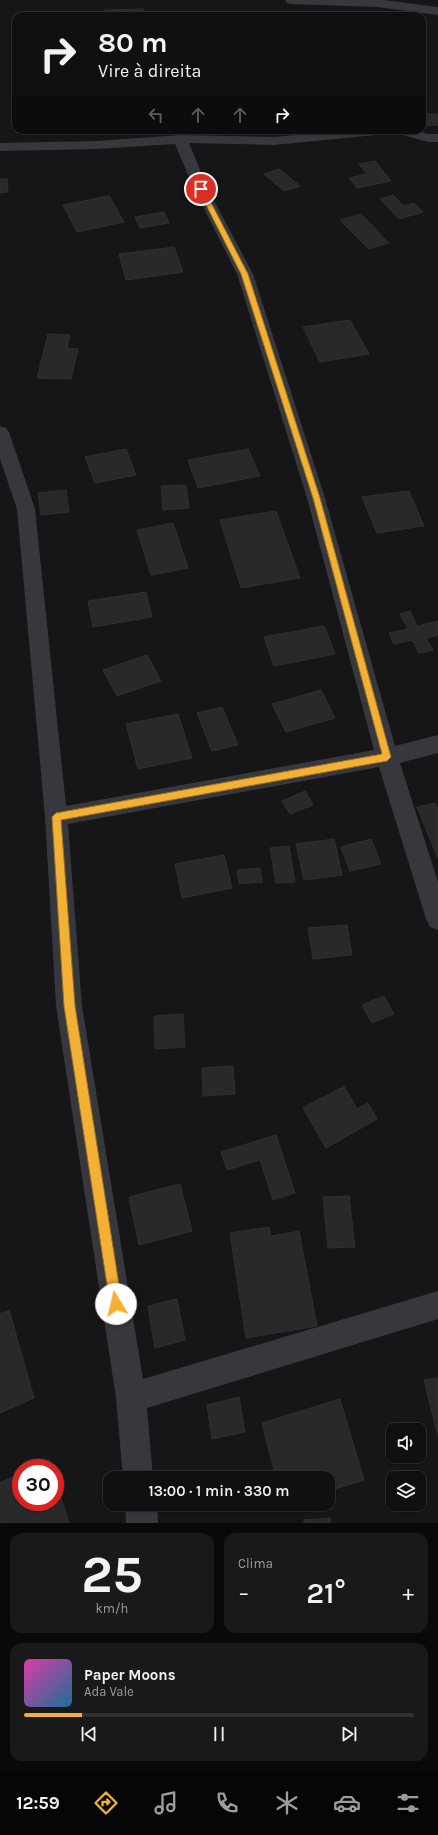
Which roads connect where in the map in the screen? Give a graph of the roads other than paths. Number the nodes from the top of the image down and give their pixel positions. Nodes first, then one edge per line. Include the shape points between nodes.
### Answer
1 (291, 0) edge
2 (325, 1) edge
3 (438, 11) edge
4 (345, 134) edge
5 (410, 134) edge
6 (180, 139) junction
7 (434, 142) edge
8 (0, 147) edge
9 (0, 432) edge
10 (438, 744) edge
11 (387, 757) junction
12 (56, 817) junction
13 (438, 919) edge
14 (438, 1305) edge
15 (131, 1398) junction
16 (137, 1471) edge
17 (141, 1511) edge
18 (142, 1523) edge

1 - 2 street
2 - 3 street via 377,3
4 - 6 street via 274,141
5 - 7 street
6 - 8 street via 98,145
6 - 11 street via 201,189 245,274 316,498
9 - 12 street via 26,509
10 - 11 street
11 - 12 street
11 - 13 street
12 - 15 street via 69,1006
14 - 15 street
15 - 16 street
17 - 18 street

